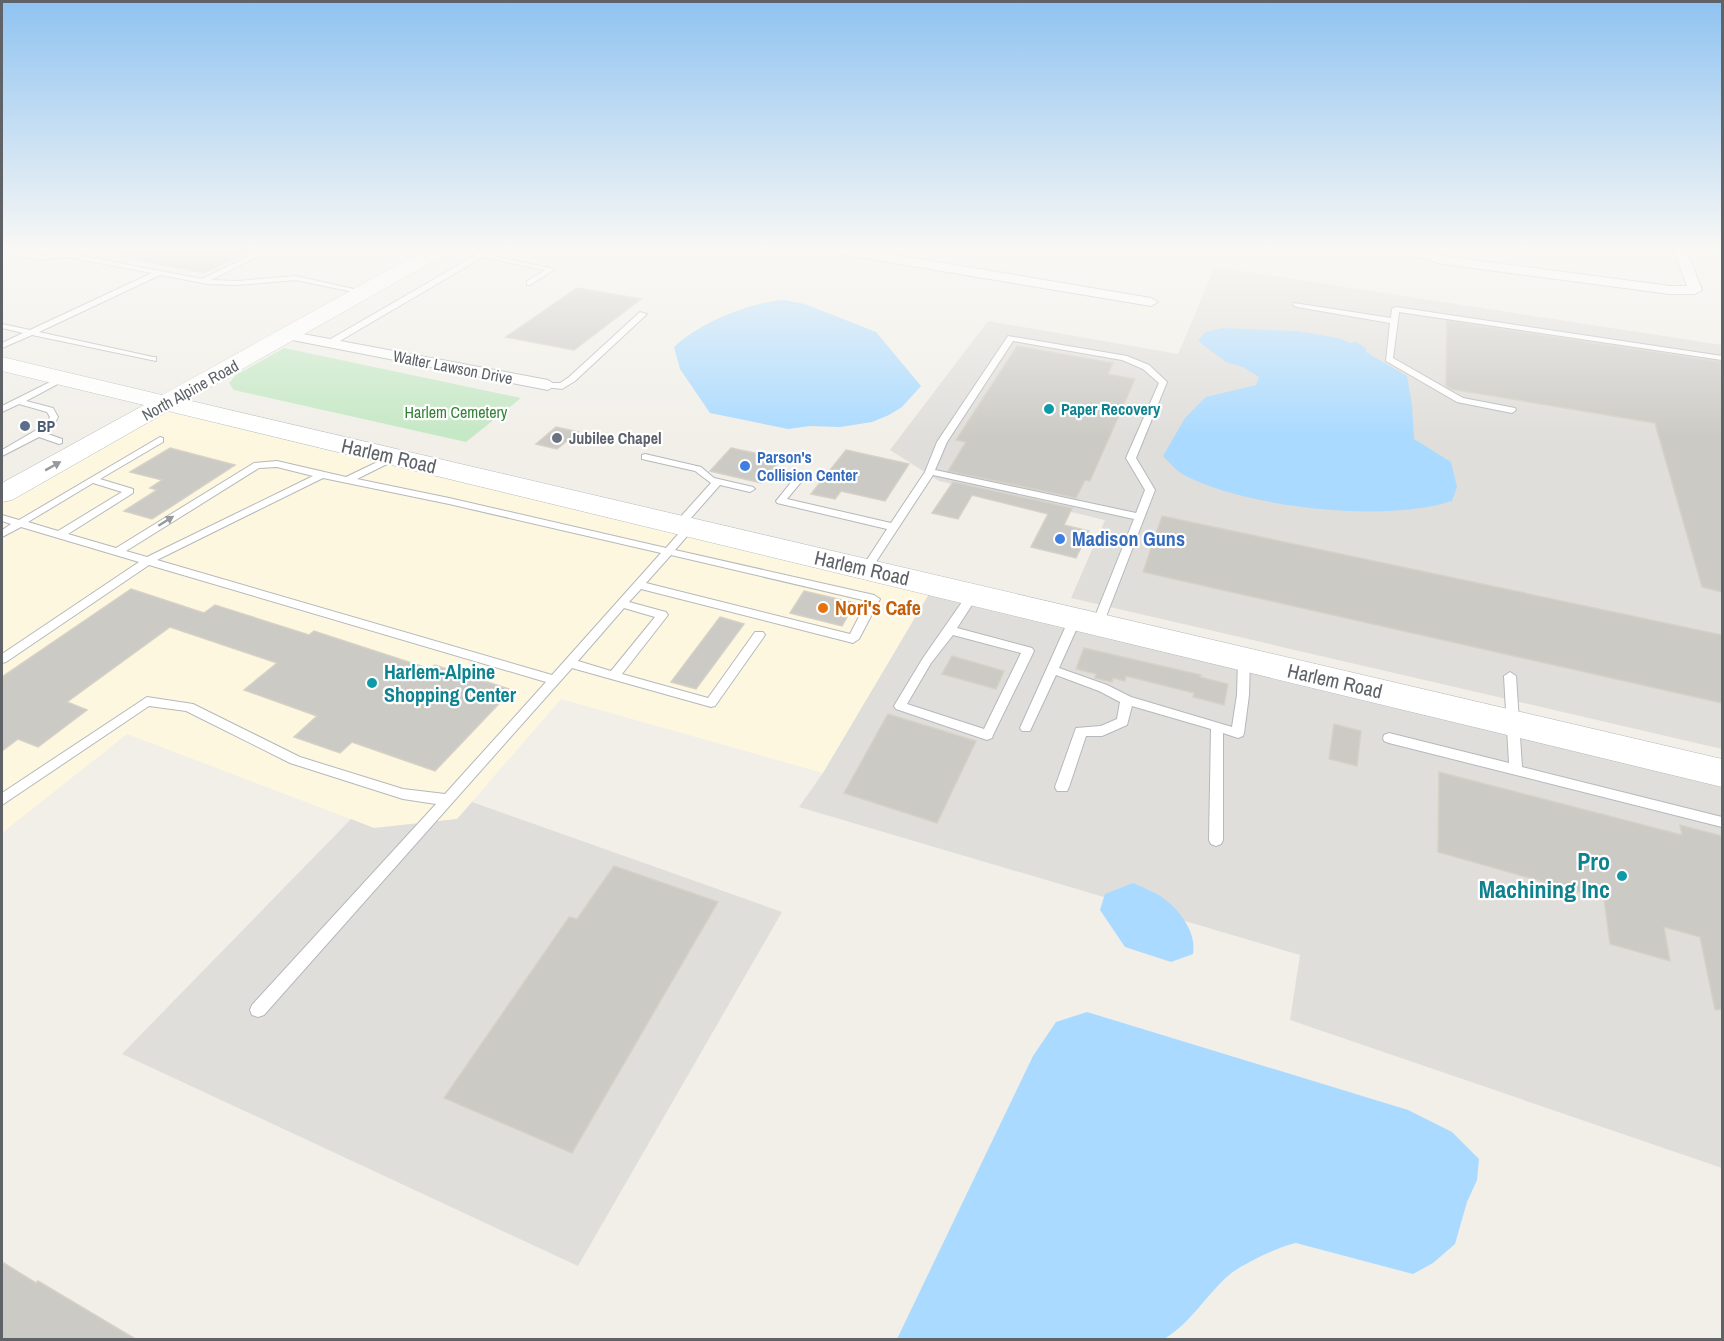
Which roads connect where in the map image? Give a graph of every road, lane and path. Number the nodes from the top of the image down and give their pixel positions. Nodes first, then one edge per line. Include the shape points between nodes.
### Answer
1 (76, 312) edge
2 (314, 312) edge
3 (321, 312) edge
4 (384, 312) edge
5 (1333, 312) edge
6 (1396, 312) edge
7 (1413, 312) edge
8 (643, 314) dead end
9 (1394, 321) junction
10 (2, 326) edge
11 (30, 333) junction
12 (287, 335) junction
13 (330, 343) junction
14 (2, 346) edge
15 (1722, 358) edge
16 (153, 359) dead end
17 (2, 364) edge
18 (63, 378) junction
19 (548, 385) joint
20 (154, 400) junction
21 (17, 401) junction
22 (2, 409) edge
23 (1512, 410) dead end
24 (48, 438) junction
25 (160, 441) dead end
26 (2, 453) edge
27 (394, 457) junction
28 (645, 457) dead end
29 (2, 472) edge
30 (930, 472) junction
31 (322, 475) junction
32 (801, 476) dead end
33 (92, 480) junction
34 (348, 480) junction
35 (717, 482) junction
36 (750, 489) dead end
37 (2, 494) edge
38 (1140, 517) junction
39 (2, 518) edge
40 (19, 524) junction
41 (685, 526) junction
42 (893, 527) junction
43 (2, 534) edge
44 (58, 536) junction
45 (117, 552) junction
46 (667, 553) junction
47 (147, 561) junction
48 (866, 569) junction
49 (639, 585) junction
50 (973, 594) junction
51 (622, 604) junction
52 (1087, 622) junction
53 (950, 630) junction
54 (759, 635) dead end
55 (2, 659) edge
56 (1244, 659) junction
57 (570, 663) junction
58 (1053, 670) junction
59 (614, 675) junction
60 (1510, 676) dead end
61 (555, 680) junction
62 (1127, 700) junction
63 (1513, 723) junction
64 (1217, 726) junction
65 (1026, 728) dead end
66 (1389, 738) dead end
67 (1516, 769) junction
68 (1722, 773) edge
69 (1062, 787) dead end
70 (2, 800) edge
71 (448, 800) junction
72 (1722, 822) edge
73 (1216, 840) dead end
74 (258, 1010) dead end

1 - 11 lane
2 - 20 main road, North Alpine Road
3 - 12 main road, North Alpine Road
4 - 13 lane
5 - 9 lane
6 - 9 lane
7 - 15 lane
8 - 19 lane via 572,379 562,386
9 - 23 lane via 1389,359 1460,400
10 - 11 lane
11 - 14 lane
11 - 16 lane
12 - 13 street, Walter Lawson Drive
12 - 20 main road, North Alpine Road
13 - 19 street, Walter Lawson Drive
17 - 18 main road, Harlem Road
18 - 20 main road, Harlem Road
18 - 21 lane
20 - 24 main road, North Alpine Road
20 - 27 main road, Harlem Road
37 -> 20 main road, North Alpine Road
21 - 22 lane
21 - 24 lane via 50,411 54,417
24 - 26 lane
24 - 29 main road, North Alpine Road
25 - 33 lane
27 - 34 lane
27 - 41 main road, Harlem Road
28 - 35 lane via 698,469
30 - 38 lane
30 - 38 lane via 942,442 1011,338 1124,358 1146,367 1162,382 1131,458 1150,490
30 - 42 lane
31 - 34 lane
45 -> 31 lane via 256,465 277,464
31 - 47 lane
32 - 42 lane via 781,501
33 - 40 lane
33 - 44 lane via 130,491
34 - 46 lane
35 - 36 lane
35 - 41 lane
38 - 52 lane
39 - 40 lane
40 - 43 lane
40 - 44 lane
41 - 46 lane
41 - 48 main road, Harlem Road
42 - 48 lane
44 - 45 lane
45 - 47 lane
46 - 49 lane
46 - 49 lane via 874,599 853,639
47 - 55 lane
47 - 61 lane
48 - 50 main road, Harlem Road
49 - 51 lane
50 - 52 main road, Harlem Road
50 - 53 lane
51 - 57 lane
51 - 59 lane via 662,615
52 - 56 main road, Harlem Road
52 - 58 lane
53 - 53 lane via 1028,651 987,735 900,706
54 - 59 lane via 711,703
56 - 63 main road, Harlem Road
56 - 64 lane via 1238,732
57 - 59 lane
57 - 61 lane
58 - 62 lane
58 - 65 lane
60 - 63 lane
61 - 71 lane
62 - 64 lane
62 - 69 lane via 1123,722 1102,731 1081,731
63 - 67 lane
63 - 68 main road, Harlem Road
64 - 73 lane
66 - 67 lane
67 - 72 lane
70 - 71 lane via 147,702 189,707 295,760 403,794
71 - 74 lane

